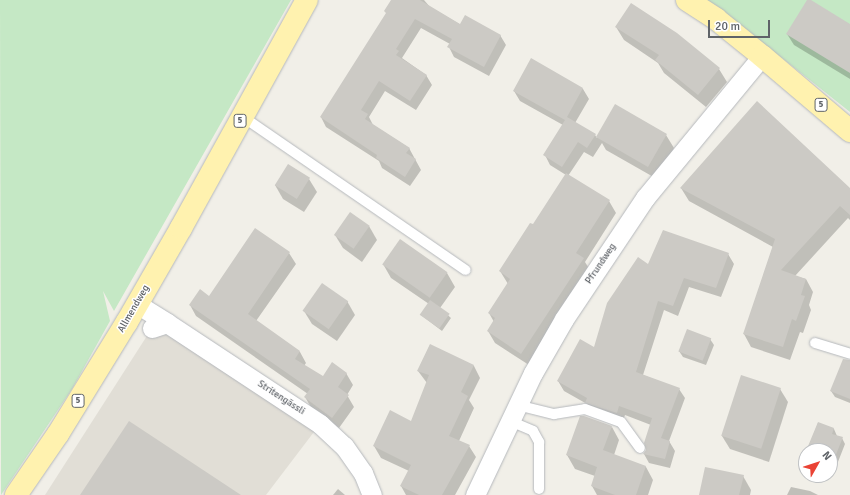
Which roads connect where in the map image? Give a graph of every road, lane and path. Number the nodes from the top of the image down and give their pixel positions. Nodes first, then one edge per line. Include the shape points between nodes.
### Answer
1 (307, 0) edge
2 (687, 0) edge
3 (762, 56) junction
4 (242, 117) junction
5 (850, 131) edge
6 (466, 270) dead end
7 (137, 304) junction
8 (815, 343) dead end
9 (850, 354) edge
10 (514, 413) junction
11 (640, 448) dead end
12 (540, 489) dead end
13 (16, 495) edge
14 (372, 495) edge
15 (475, 495) edge

1 - 4 main road, Allmendweg / 5
2 - 3 main road, 5 via 716,19
3 - 5 main road, 5
3 - 10 street, Pfrundweg via 645,198 564,319
4 - 6 lane
4 - 7 main road, Allmendweg / 5
7 - 13 main road, Allmendweg / 5 via 58,434
7 - 14 street, Stritengässli via 159,326 320,424 344,446 363,473
8 - 9 lane
10 - 11 lane via 554,414 584,409 622,422
10 - 12 lane via 533,431 539,442
10 - 15 street, Pfrundweg

